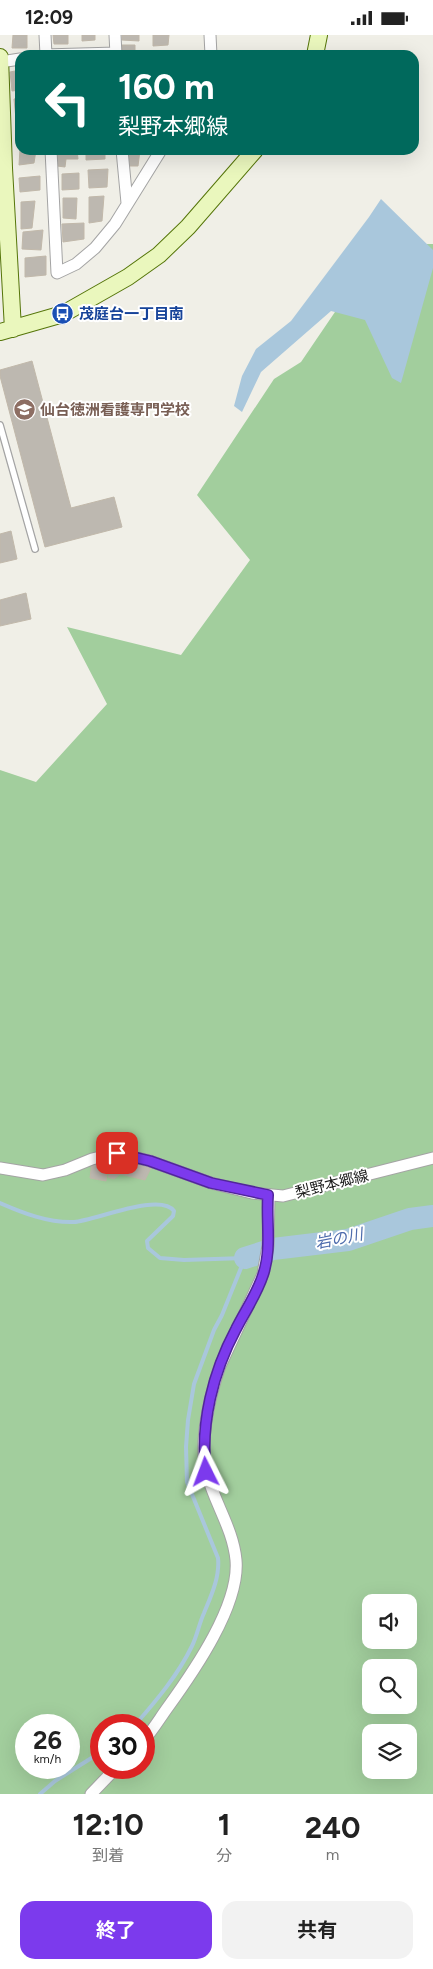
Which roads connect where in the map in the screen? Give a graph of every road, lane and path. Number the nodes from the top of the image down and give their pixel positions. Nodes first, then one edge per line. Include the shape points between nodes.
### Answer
1 (45, 35) edge
2 (115, 35) edge
3 (210, 35) edge
4 (319, 35) edge
5 (45, 50) edge
6 (116, 50) edge
7 (211, 50) edge
8 (316, 50) edge
9 (0, 57) edge
10 (15, 60) edge
11 (0, 62) edge
12 (51, 155) edge
13 (122, 155) edge
14 (158, 155) edge
15 (251, 155) edge
16 (2, 168) edge
17 (127, 203) junction
18 (7, 331) edge
19 (0, 425) edge
20 (35, 549) dead end
21 (433, 1158) edge
22 (0, 1168) edge
23 (268, 1195) junction
24 (155, 1725) edge
25 (105, 1779) edge
26 (91, 1794) edge

1 - 5 street
2 - 6 street
3 - 7 street
4 - 8 street
9 - 11 street
10 - 11 street
11 - 16 street
12 - 17 street via 57,273 95,248
13 - 17 street
14 - 17 street
15 - 18 street via 159,255 128,277 63,314
16 - 18 street
19 - 20 lane
21 - 23 street, 梨野本郷線 via 292,1194
22 - 23 street, 梨野本郷線 via 43,1175 117,1153 211,1183
23 - 24 street via 268,1241 263,1274 215,1379 206,1427 206,1472 233,1544 236,1561 234,1584 221,1623 190,1676
25 - 26 street

